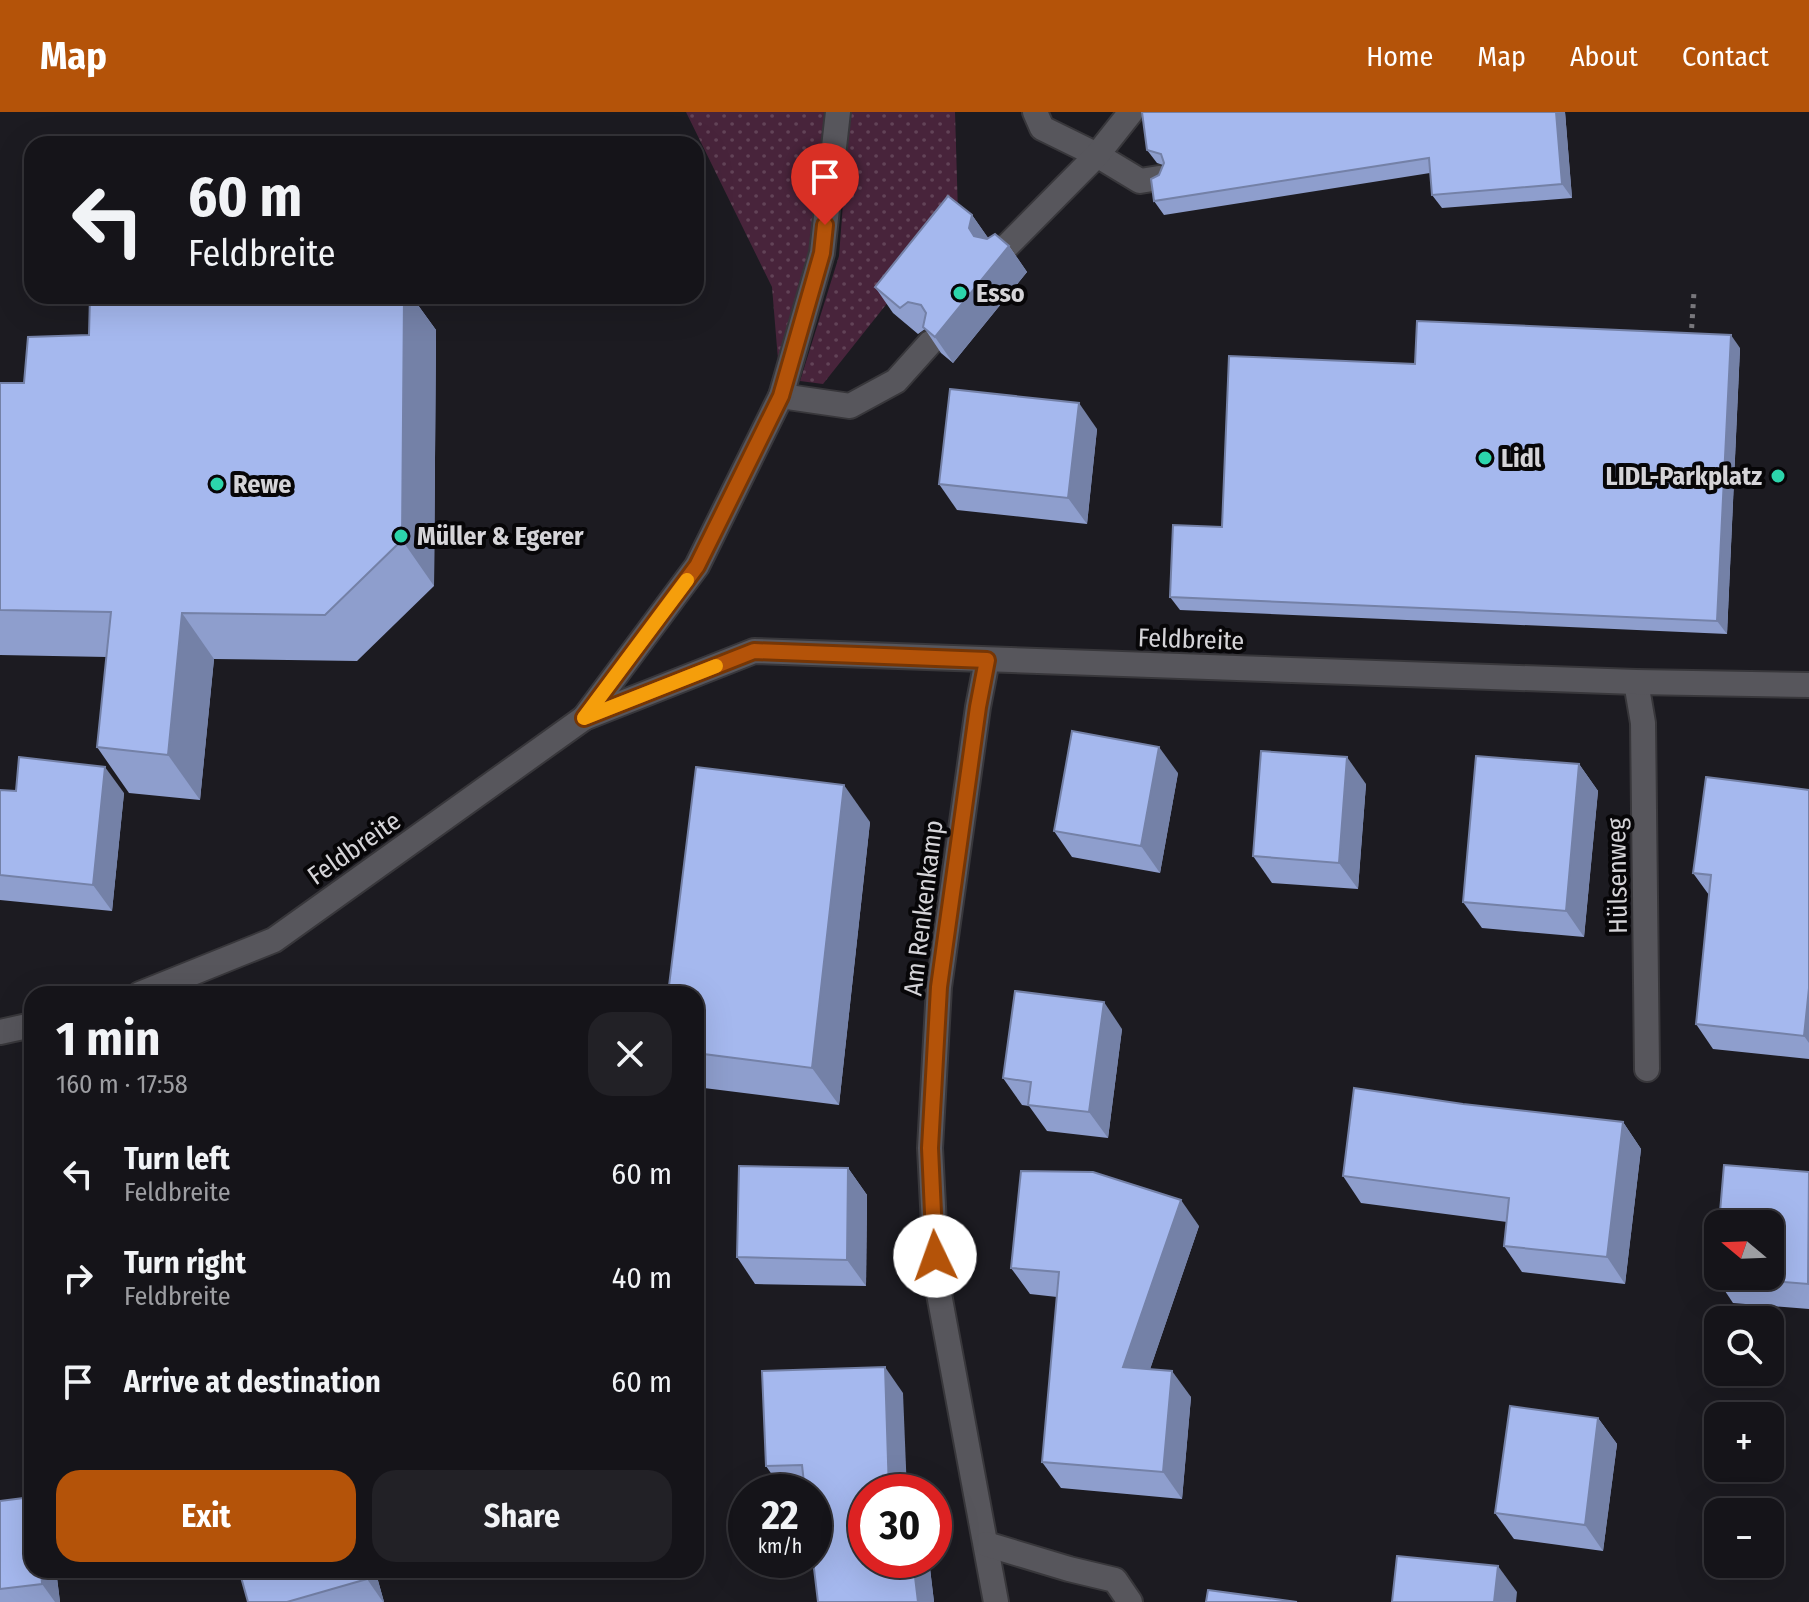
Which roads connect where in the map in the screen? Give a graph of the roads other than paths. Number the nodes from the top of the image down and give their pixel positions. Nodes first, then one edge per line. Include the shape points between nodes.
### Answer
1 (838, 112) edge
2 (1035, 112) edge
3 (1131, 112) edge
4 (1097, 155) junction
5 (1159, 178) edge
6 (1002, 251) edge
7 (930, 343) edge
8 (781, 396) junction
9 (987, 660) junction
10 (1636, 682) junction
11 (1809, 685) edge
12 (584, 718) junction
13 (160, 986) edge
14 (24, 1027) edge
15 (0, 1032) edge
16 (1647, 1069) dead end
17 (986, 1544) junction
18 (996, 1602) edge
19 (1130, 1602) edge

1 - 8 street, Feldbreite via 822,253
2 - 4 street via 1042,128
3 - 4 street
4 - 5 street via 1140,181
4 - 6 street
7 - 8 street via 896,381 850,406
8 - 12 street, Feldbreite via 697,566
9 - 10 street, Feldbreite
9 - 12 street, Feldbreite via 754,651
9 - 17 street, Am Renkenkamp via 939,987 930,1148 937,1283
10 - 11 street, Feldbreite
10 - 16 street, Hülsenweg via 1643,723
12 - 13 street, Feldbreite via 274,940
14 - 15 street
17 - 18 street, Am Renkenkamp
17 - 19 street via 1115,1580

